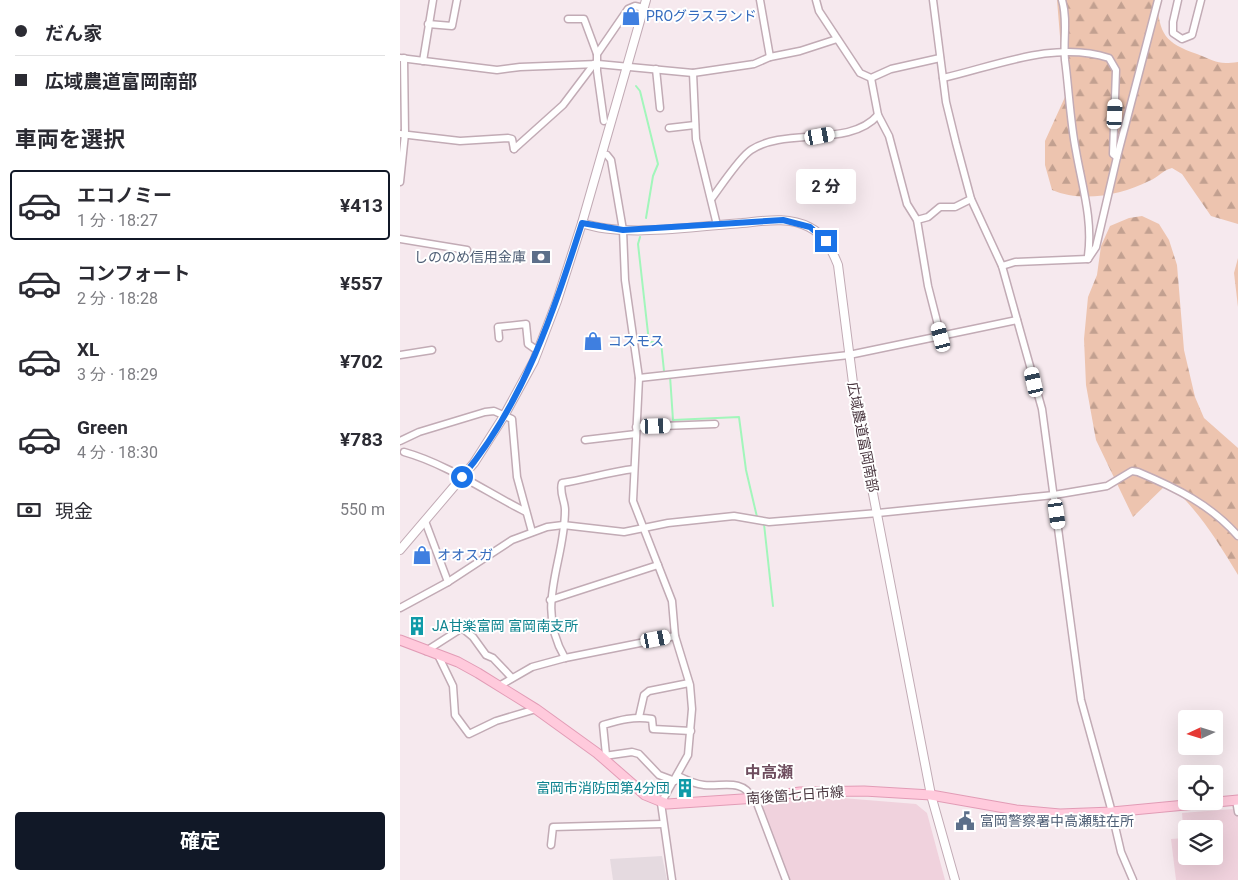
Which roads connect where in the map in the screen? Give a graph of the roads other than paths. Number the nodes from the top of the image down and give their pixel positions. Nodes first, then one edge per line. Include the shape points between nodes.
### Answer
1 (433, 0) edge
2 (457, 0) edge
3 (760, 0) edge
4 (816, 0) edge
5 (933, 0) edge
6 (1062, 0) edge
7 (1158, 0) edge
8 (1178, 0) edge
9 (1201, 0) edge
10 (645, 4) edge
11 (568, 19) dead end
12 (428, 24) junction
13 (837, 39) junction
14 (1064, 51) junction
15 (597, 54) junction
16 (770, 56) junction
17 (402, 58) edge
18 (940, 58) junction
19 (423, 61) junction
20 (596, 64) junction
21 (626, 65) junction
22 (656, 69) junction
23 (693, 73) junction
24 (871, 78) junction
25 (943, 78) junction
26 (660, 108) dead end
27 (878, 115) junction
28 (604, 121) dead end
29 (695, 125) junction
30 (669, 128) dead end
31 (402, 134) edge
32 (607, 155) dead end
33 (1117, 157) junction
34 (400, 182) edge
35 (712, 198) junction
36 (972, 199) junction
37 (917, 220) junction
38 (582, 223) junction
39 (717, 225) junction
40 (623, 230) junction
41 (400, 239) edge
42 (468, 250) dead end
43 (1088, 259) junction
44 (1002, 266) junction
45 (1017, 320) junction
46 (941, 337) junction
47 (500, 338) dead end
48 (432, 350) dead end
49 (538, 351) junction
50 (400, 355) edge
51 (849, 356) junction
52 (639, 378) junction
53 (504, 416) junction
54 (715, 424) dead end
55 (636, 430) junction
56 (585, 440) dead end
57 (400, 441) edge
58 (404, 452) dead end
59 (634, 469) junction
60 (462, 477) junction
61 (1054, 495) junction
62 (526, 512) junction
63 (878, 513) junction
64 (425, 521) junction
65 (563, 525) junction
66 (644, 530) junction
67 (532, 532) junction
68 (1238, 536) edge
69 (400, 550) edge
70 (658, 566) junction
71 (448, 582) junction
72 (550, 600) junction
73 (400, 608) edge
74 (675, 636) junction
75 (400, 640) edge
76 (426, 651) junction
77 (438, 655) junction
78 (565, 658) junction
79 (512, 678) junction
80 (689, 683) junction
81 (499, 686) junction
82 (536, 709) junction
83 (639, 716) junction
84 (691, 731) junction
85 (604, 756) junction
86 (676, 779) junction
87 (930, 795) junction
88 (755, 798) junction
89 (1237, 800) edge
90 (661, 803) junction
91 (1112, 812) junction
92 (1238, 812) edge
93 (663, 824) junction
94 (550, 845) dead end
95 (672, 880) edge
96 (786, 880) edge
97 (954, 880) edge
98 (1133, 880) edge

1 - 12 street
2 - 12 street via 452,26
3 - 16 street
4 - 13 street via 819,11
5 - 18 street
6 - 14 street via 1066,12
7 - 33 street
8 - 9 street via 1173,33 1182,40 1192,35
10 - 15 street via 628,9
10 - 21 street
11 - 15 street via 584,19
12 - 19 street
13 - 16 street via 800,51
13 - 24 street via 860,73
14 - 25 street
14 - 33 street via 1104,56 1113,63 1116,95 1113,154
14 - 43 street via 1075,149 1090,218
15 - 20 street
16 - 23 street via 754,64
17 - 19 street
17 - 31 street
18 - 24 street via 891,69
18 - 25 street
19 - 20 street via 497,70
20 - 21 street
20 - 28 street
20 - 31 street via 562,105 514,149 512,140 508,138 460,141
21 - 22 street
21 - 38 street
22 - 23 street
22 - 26 street
23 - 29 street
24 - 27 street
25 - 36 street via 946,102
27 - 35 street via 870,122 849,130 770,142 750,150
27 - 37 street via 889,136 907,204
29 - 30 street
29 - 35 street via 700,164
31 - 34 street
32 - 40 street via 611,160
33 - 43 street via 1096,247
35 - 39 street
36 - 37 street via 955,207 940,207 928,217
36 - 44 street
37 - 46 street
38 - 40 street, 広域農道富岡南部
38 - 49 street
39 - 40 street, 広域農道富岡南部
39 - 51 street, 広域農道富岡南部 via 783,220 802,223 819,233 832,249 838,266
40 - 52 street via 625,280
41 - 42 street
43 - 44 street via 1015,262
44 - 45 street
45 - 46 street
45 - 61 street via 1042,409
46 - 51 street
47 - 49 street via 498,327 526,324 528,344
48 - 50 street
49 - 53 street
51 - 52 street
51 - 63 street, 広域農道富岡南部
52 - 55 street
53 - 57 street via 494,411 485,412
53 - 60 street
53 - 62 street via 512,419 517,477
54 - 55 street
55 - 56 street
55 - 59 street
58 - 60 street
59 - 65 street via 562,483
59 - 66 street via 633,500
60 - 62 street
60 - 64 street
61 - 63 street
61 - 68 street via 1107,486 1132,471 1138,472 1195,498
61 - 91 street via 1080,700
62 - 67 street
63 - 66 street via 770,522 734,516 668,523
63 - 87 street, 広域農道富岡南部
64 - 69 street
64 - 71 street
65 - 66 street via 624,532
65 - 67 street
65 - 72 street
66 - 70 street
67 - 71 street via 512,540
70 - 72 street
70 - 74 street via 672,601
71 - 73 street
72 - 78 street via 555,641
74 - 78 street
74 - 80 street
75 - 76 main road
76 - 77 main road
76 - 79 street via 462,628
77 - 81 main road via 458,662
77 - 82 street via 453,686 455,715 469,734 496,721
78 - 79 street via 532,667
79 - 81 street
80 - 83 street via 649,691 644,695
80 - 84 street
81 - 82 main road
82 - 85 main road
83 - 84 street via 652,719 653,729
83 - 85 street via 603,726
84 - 86 street via 688,755
85 - 86 street via 639,754 659,775
85 - 90 main road via 635,787
86 - 88 street via 704,785 739,785
86 - 90 street
87 - 88 main road, 南後箇七日市線 via 848,791 800,792
87 - 91 main road, 南後箇七日市線 via 1036,812
87 - 97 street, 広域農道富岡南部
88 - 90 main road, 南後箇七日市線
88 - 96 street
89 - 91 main road, 南後箇七日市線
89 - 92 street
90 - 93 street
91 - 98 street via 1121,852
93 - 94 street via 554,827
93 - 95 street

